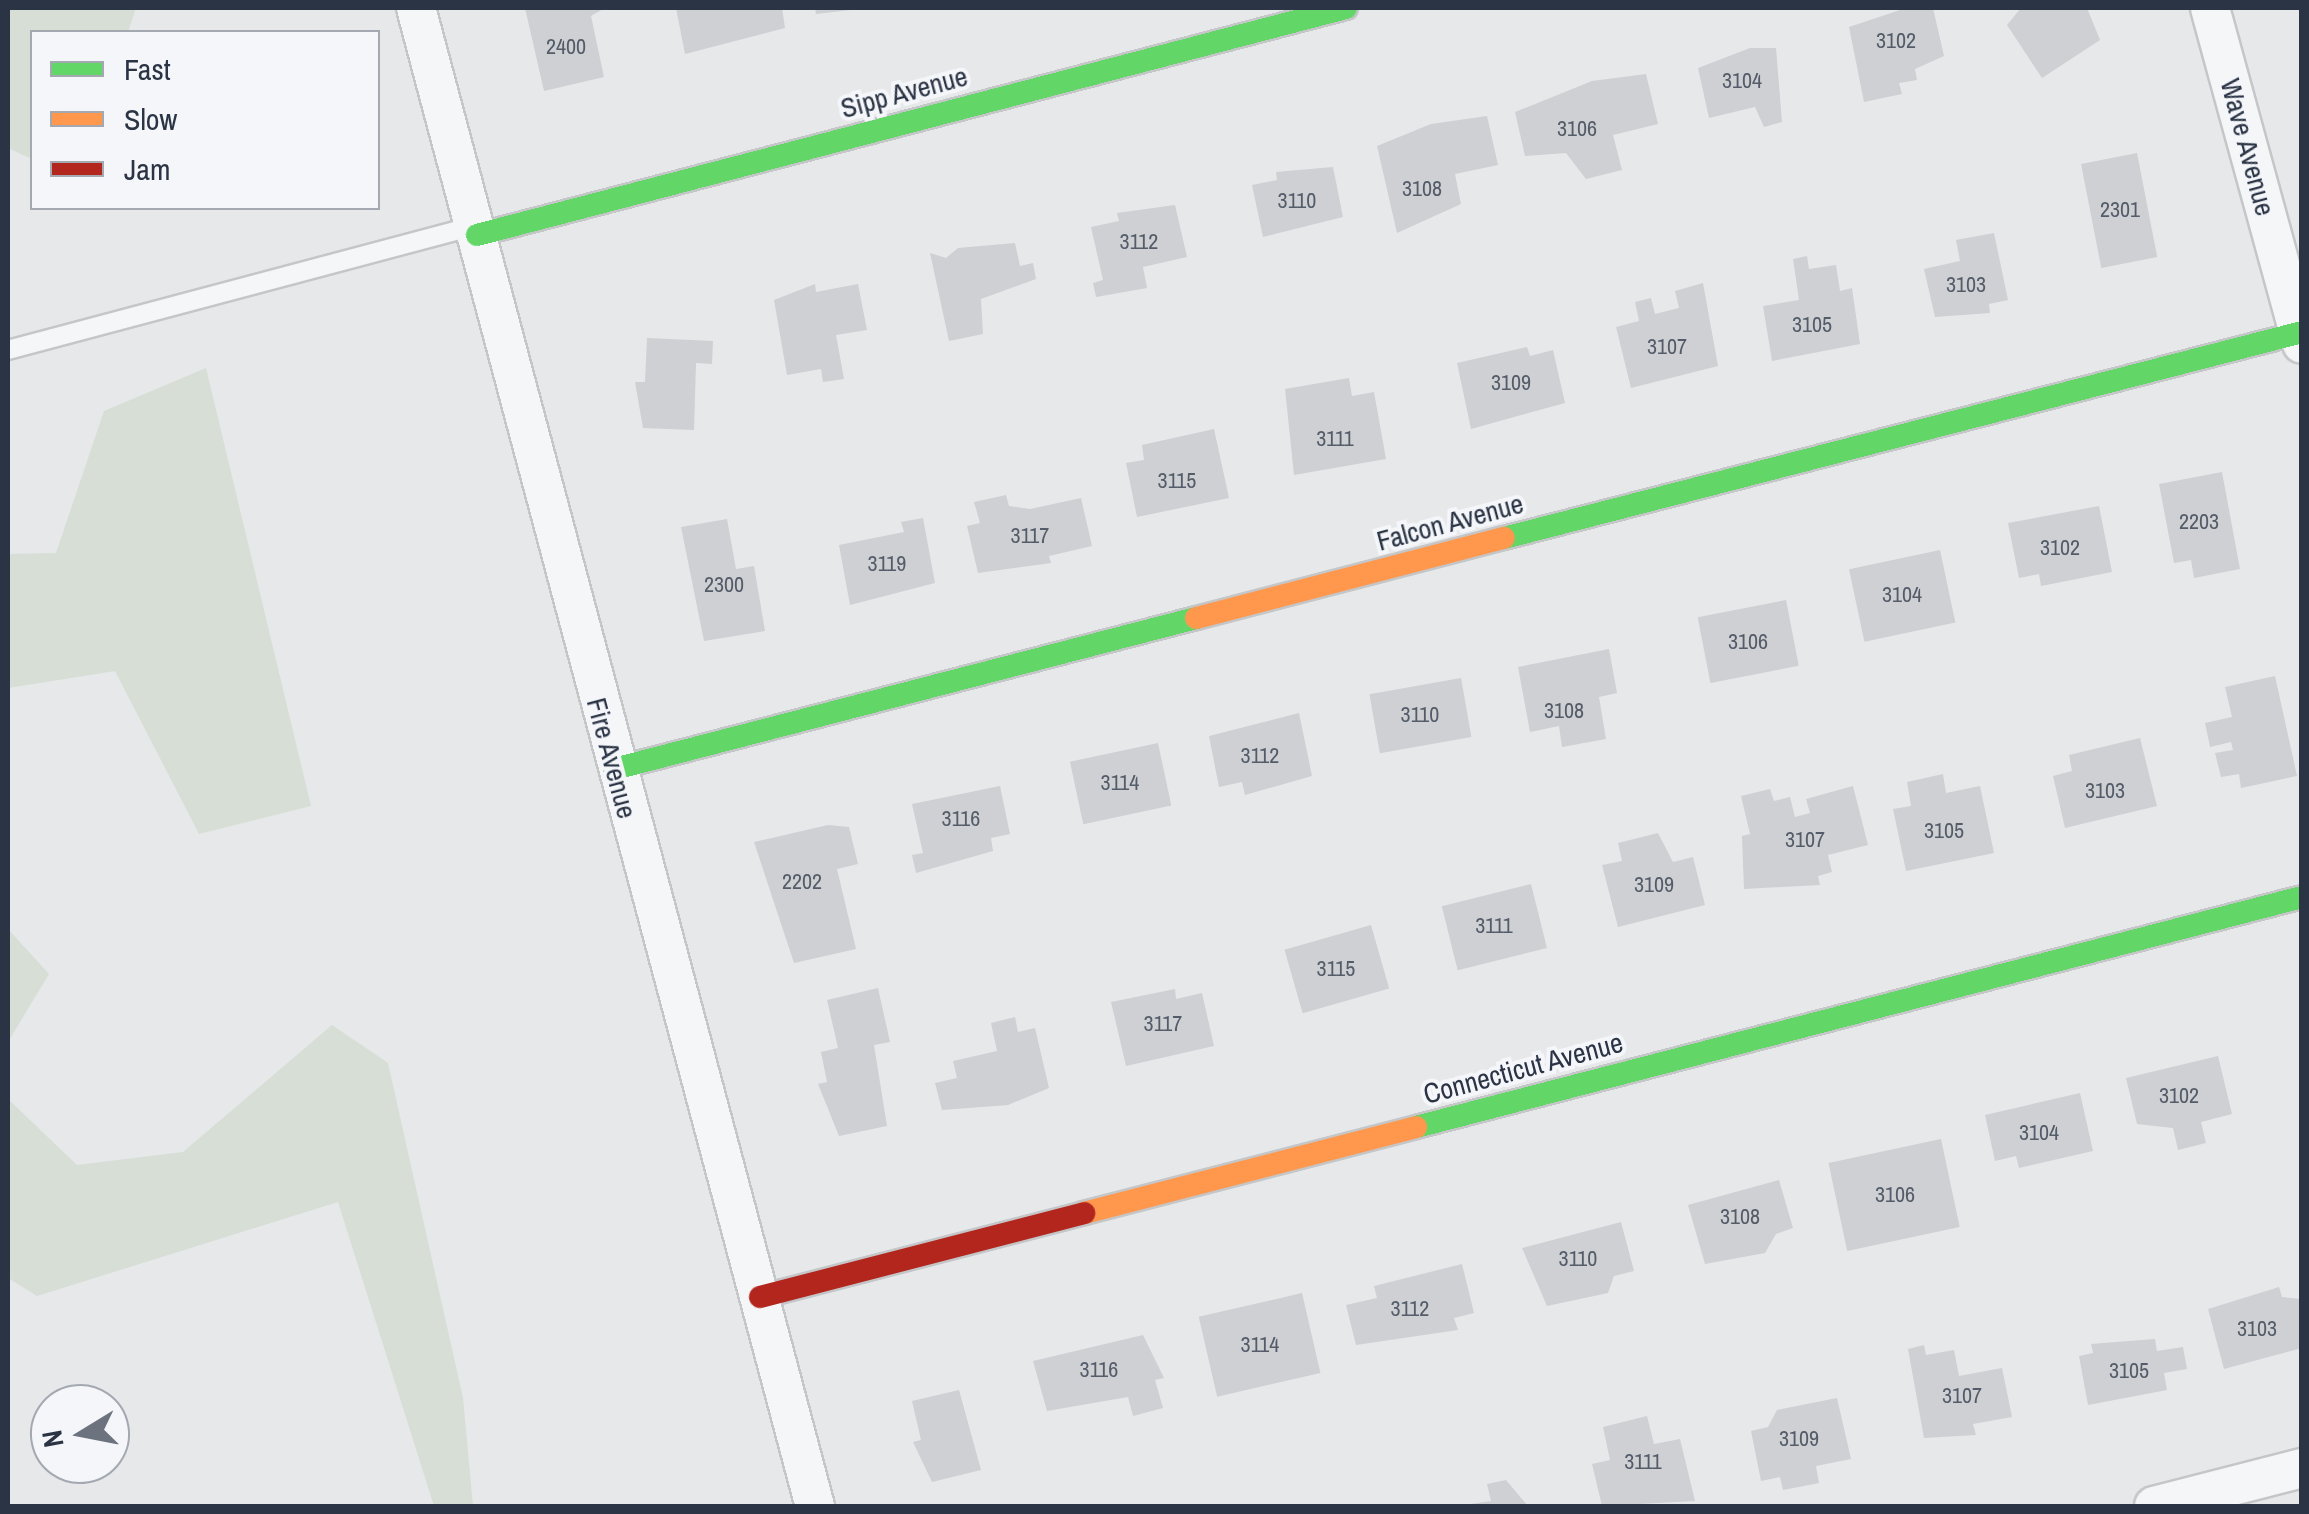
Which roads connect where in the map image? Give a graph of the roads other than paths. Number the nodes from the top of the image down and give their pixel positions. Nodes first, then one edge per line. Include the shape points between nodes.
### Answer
1 (416, 8) edge
2 (1346, 8) edge
3 (2210, 8) edge
4 (476, 231) junction
5 (2300, 337) edge
6 (8, 350) edge
7 (614, 769) junction
8 (2302, 897) edge
9 (760, 1297) junction
10 (2302, 1468) edge
11 (814, 1506) edge
12 (2154, 1506) edge

1 - 4 street, Fire Avenue
2 - 4 street, Sipp Avenue
3 - 5 street, Wave Avenue
4 - 6 lane
4 - 7 street, Fire Avenue
5 - 7 street, Falcon Avenue
7 - 9 street, Fire Avenue
8 - 9 street, Connecticut Avenue
9 - 11 street, Fire Avenue
10 - 12 street

